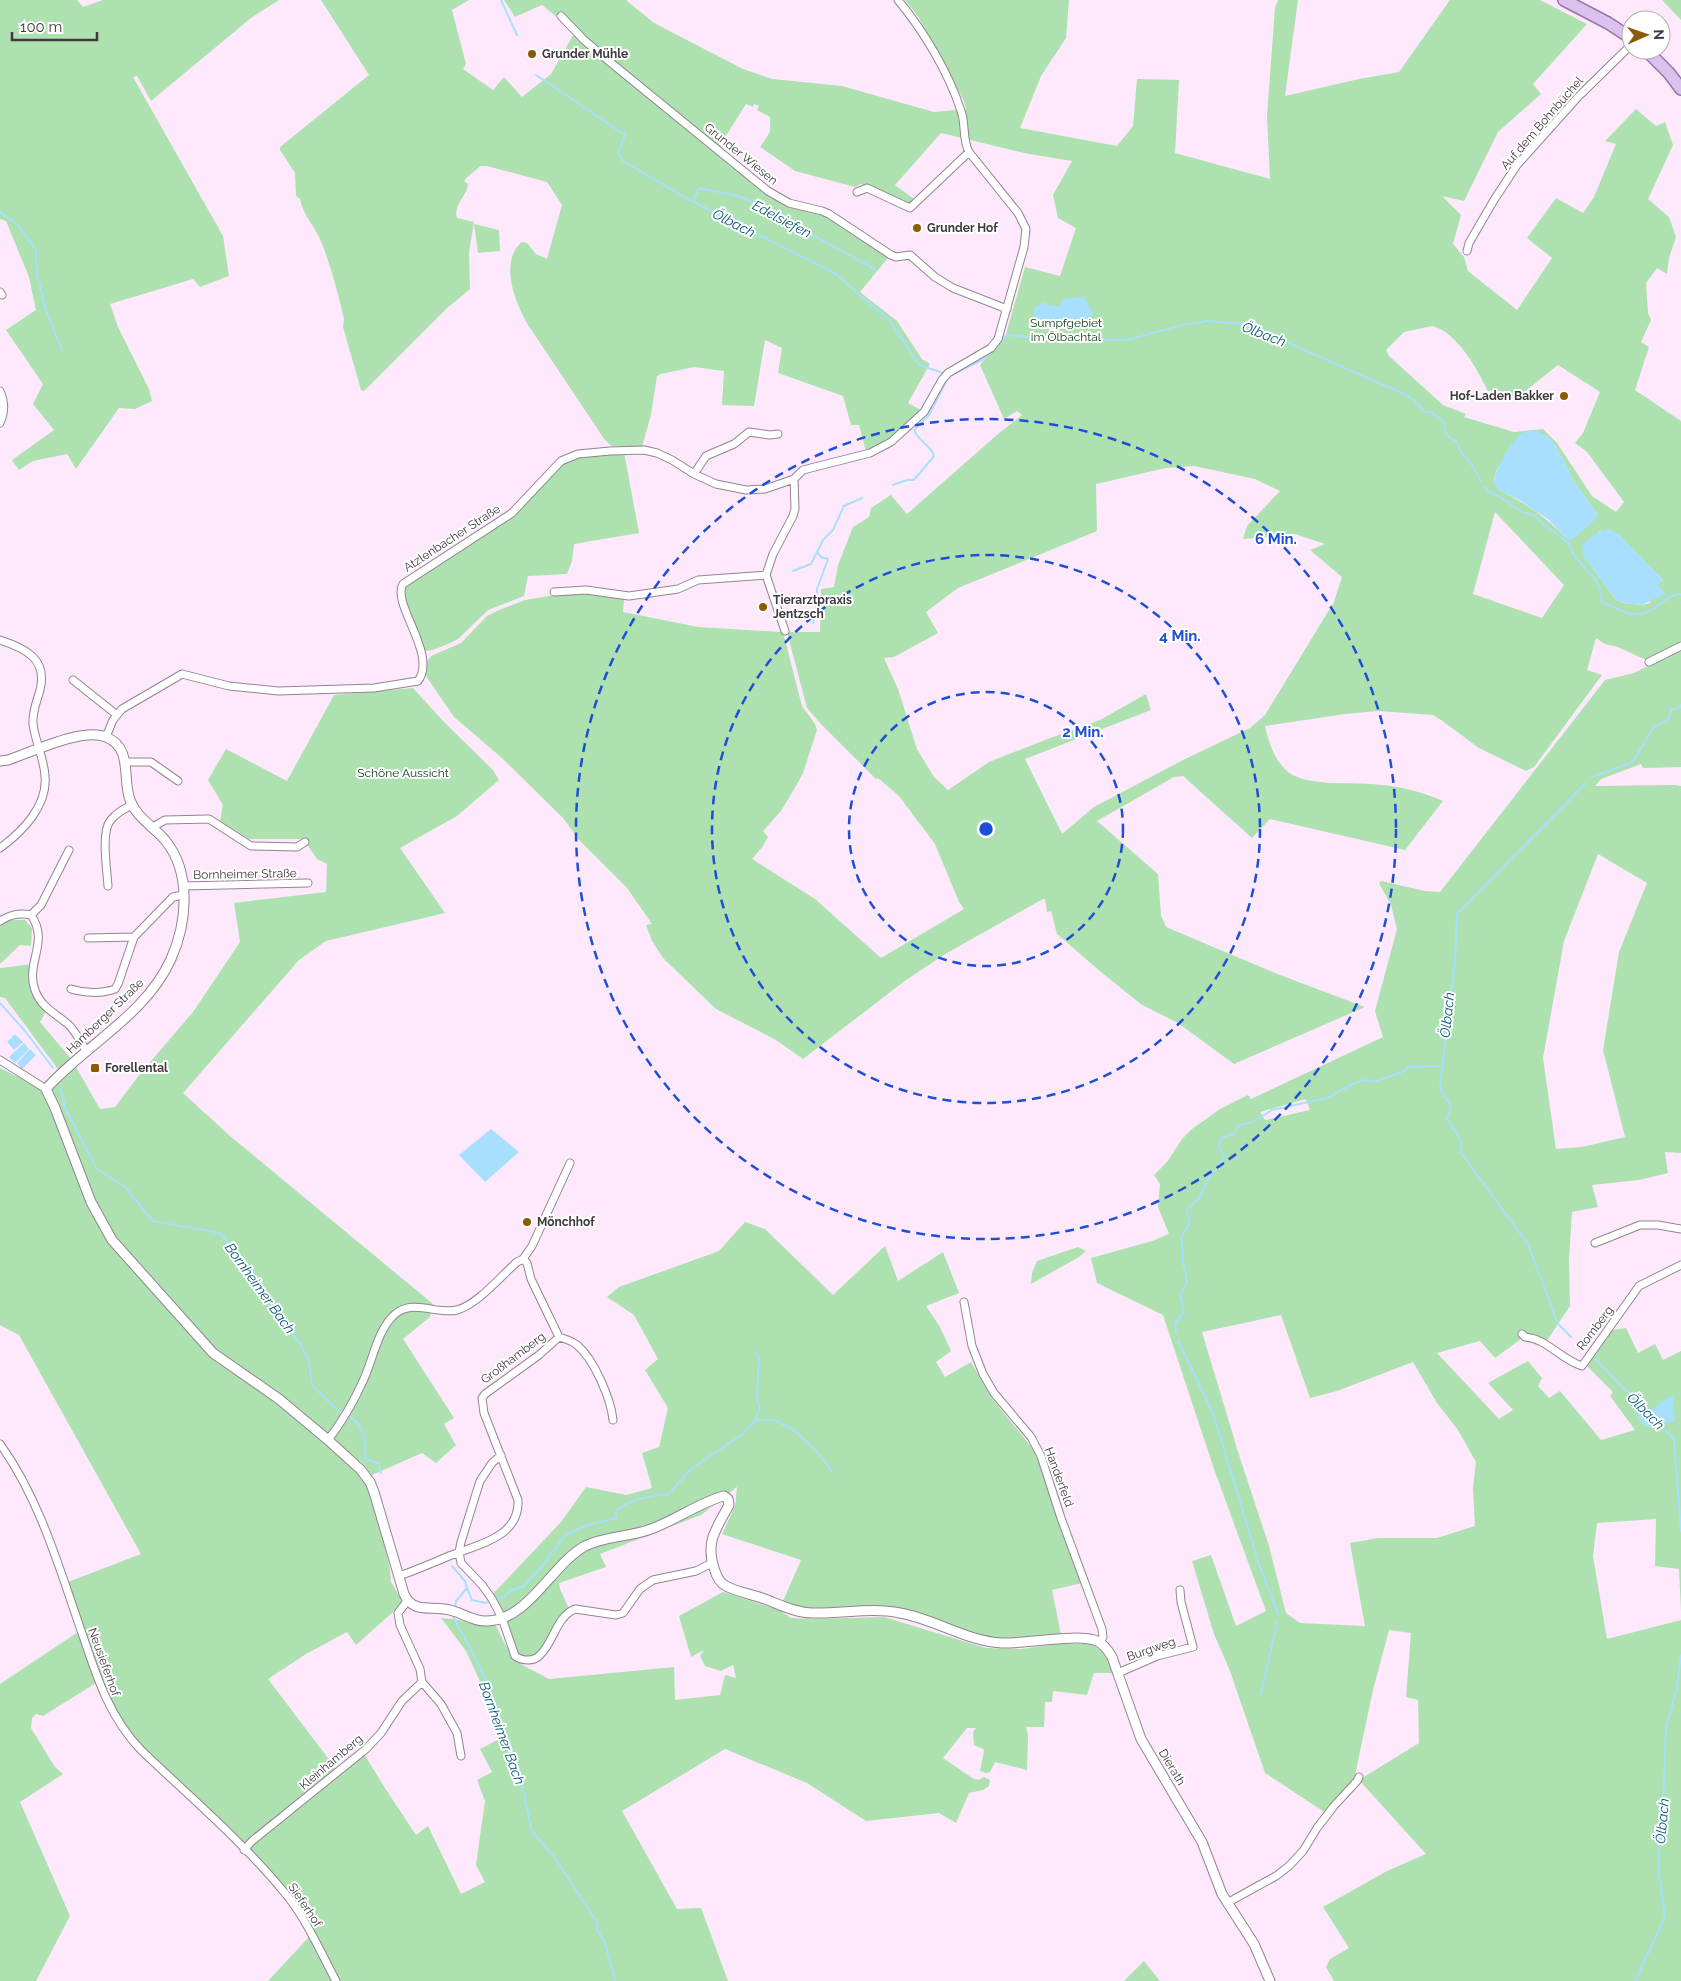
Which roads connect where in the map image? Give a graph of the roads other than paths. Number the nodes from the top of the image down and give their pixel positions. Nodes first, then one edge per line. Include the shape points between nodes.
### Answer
1 (898, 0) edge
2 (1564, 0) edge
3 (561, 16) dead end
4 (1621, 31) edge
5 (1621, 55) edge
6 (1656, 60) edge
7 (1681, 89) edge
8 (969, 152) junction
9 (857, 192) dead end
10 (1467, 252) dead end
11 (1007, 309) junction
12 (0, 391) edge
13 (0, 423) edge
14 (778, 434) dead end
15 (694, 474) junction
16 (794, 479) junction
17 (766, 575) junction
18 (554, 592) dead end
19 (785, 631) dead end
20 (0, 640) edge
21 (1681, 646) edge
22 (1649, 662) dead end
23 (74, 680) dead end
24 (117, 715) junction
25 (106, 737) junction
26 (38, 750) junction
27 (0, 760) edge
28 (126, 762) junction
29 (178, 781) dead end
30 (132, 804) junction
31 (152, 826) junction
32 (305, 842) dead end
33 (0, 848) edge
34 (70, 850) dead end
35 (308, 883) dead end
36 (108, 886) dead end
37 (183, 891) junction
38 (31, 915) junction
39 (0, 921) edge
40 (134, 937) junction
41 (88, 938) dead end
42 (71, 989) dead end
43 (87, 1052) junction
44 (0, 1060) edge
45 (46, 1089) junction
46 (570, 1163) dead end
47 (1681, 1229) edge
48 (1595, 1243) dead end
49 (523, 1259) junction
50 (1681, 1265) edge
51 (964, 1302) dead end
52 (1522, 1334) dead end
53 (559, 1337) junction
54 (614, 1420) dead end
55 (328, 1440) junction
56 (0, 1444) edge
57 (500, 1456) junction
58 (459, 1552) junction
59 (712, 1562) junction
60 (398, 1576) junction
61 (1180, 1590) dead end
62 (408, 1600) junction
63 (502, 1618) junction
64 (1100, 1642) junction
65 (1118, 1673) junction
66 (422, 1682) junction
67 (461, 1756) dead end
68 (1359, 1777) dead end
69 (244, 1850) junction
70 (1227, 1903) junction
71 (336, 1981) edge
72 (1270, 1981) edge

1 - 8 street, Atzlenbacher Straße via 916,21 941,66 962,113 964,143
2 - 4 main road
3 - 11 street, Grunder Wiesen via 610,62 768,191 789,203 822,210 891,255 910,255 934,277 953,288
5 - 10 street, Auf dem Bohnbüchel via 1578,97 1517,166 1494,200
6 - 7 main road
8 - 9 street via 910,208 867,188
8 - 11 street, Atzlenbacher Straße via 1025,224 1024,247
11 - 16 street, Atzlenbacher Straße via 996,344 948,373 924,412 897,438 870,453 803,470
12 - 13 street via 4,406
14 - 15 street via 748,432 734,444 706,456
15 - 16 street, Atzlenbacher Straße via 722,485 757,491
15 - 24 street, Atzlenbacher Straße via 672,460 644,450 570,456 561,461 507,516 401,587 402,599 421,650 423,666 420,678 415,682 372,689 278,691 229,686 182,674 128,705
16 - 17 street via 793,516
17 - 18 street via 698,580 678,589 629,596 586,590
17 - 19 street
20 - 26 street via 31,655 41,671 33,722
21 - 22 street
23 - 24 street
24 - 25 street
25 - 26 street via 85,735
25 - 28 street via 121,749
26 - 27 street
26 - 33 street via 45,776 42,799 25,825
28 - 29 street via 151,762
28 - 30 street, Hamberger Straße via 127,789
30 - 31 street, Hamberger Straße
30 - 36 street via 117,813 105,833
31 - 32 street via 165,820 209,818 251,846 297,846
31 - 37 street, Hamberger Straße via 170,846
34 - 38 street via 42,904
35 - 37 street, Bornheimer Straße
37 - 40 street, Hamberger Straße via 172,897
37 - 43 street, Hamberger Straße via 185,912 179,938 160,979 132,1011
38 - 39 street via 8,915
38 - 43 street via 39,932 33,975 37,995 74,1032
40 - 41 street
40 - 42 street, Hamberger Straße via 114,989 98,992
43 - 45 street, Hamberger Straße
44 - 45 street
45 - 55 street via 91,1202 112,1240 214,1353 280,1398
46 - 49 street
47 - 48 street via 1640,1225
49 - 53 street, Großhamberg
49 - 55 street via 465,1307 449,1311 412,1307 395,1314 381,1335 351,1404
50 - 52 street, Romberg via 1639,1286 1582,1366
51 - 64 street, Handerfeld via 972,1346 983,1374 994,1393 1031,1437 1041,1456 1102,1629
53 - 54 street, Großhamberg via 568,1339 585,1353 606,1394
53 - 57 street, Großhamberg via 482,1398 484,1413
55 - 60 street via 370,1482
56 - 69 street, Neusieferhof via 19,1473 39,1515 101,1688 117,1720 141,1750
57 - 58 street via 480,1481
57 - 58 street, Großhamberg via 518,1500 516,1516 494,1540
58 - 60 street, Großhamberg
58 - 63 street via 461,1563 482,1584
59 - 63 street via 696,1571 653,1580 640,1589 623,1613 570,1611 535,1659 520,1660 515,1656
59 - 63 street via 710,1546 713,1535 729,1505 724,1496 652,1529 598,1541 579,1550 561,1564 522,1607
59 - 64 street via 719,1581 726,1586 790,1609 813,1613 879,1610 901,1613 995,1642 1076,1638
60 - 62 street
61 - 65 street, Burgweg via 1193,1647 1149,1659
62 - 63 street via 420,1608 451,1610 481,1621
62 - 66 street via 397,1616
64 - 65 street, Dierath via 1109,1651
65 - 70 street, Dierath via 1141,1739 1202,1842
66 - 67 street via 451,1721
66 - 69 street, Kleinhamberg via 402,1702 366,1749
68 - 70 street via 1290,1866
69 - 71 street, Sieferhof via 292,1903
70 - 72 street, Dierath via 1254,1944

